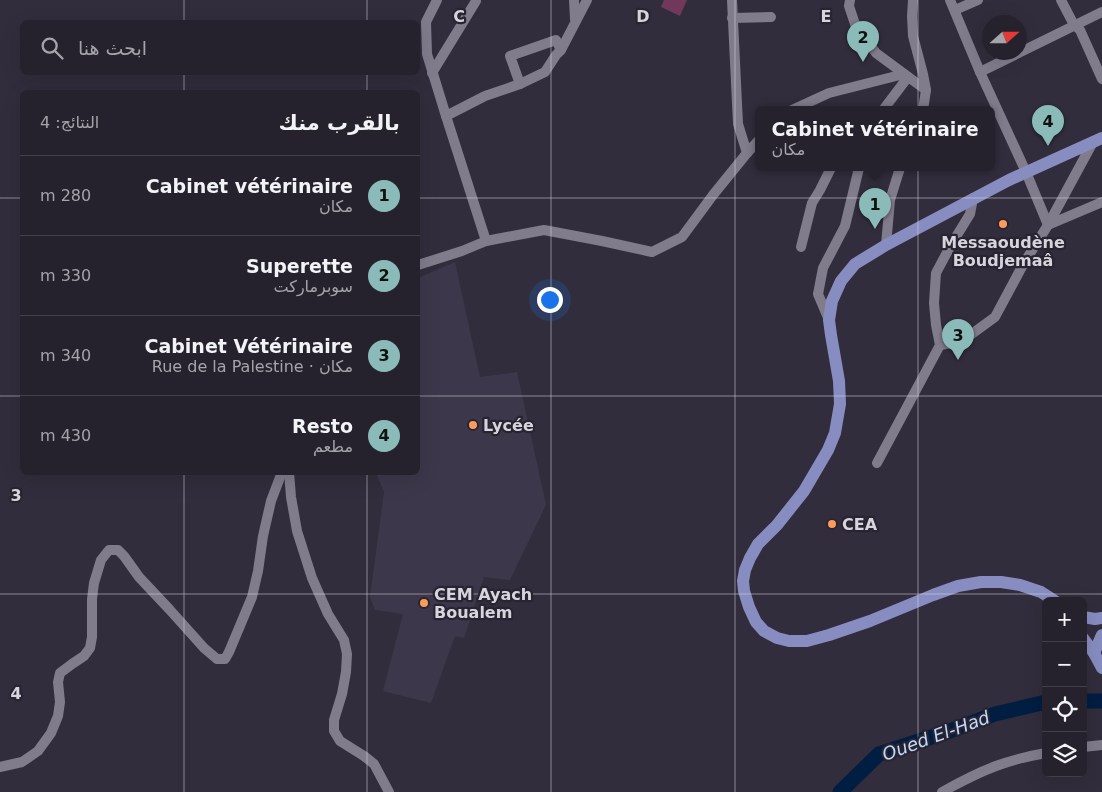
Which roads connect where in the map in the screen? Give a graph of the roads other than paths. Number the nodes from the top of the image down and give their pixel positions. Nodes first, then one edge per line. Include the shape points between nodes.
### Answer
1 (437, 0) edge
2 (574, 0) edge
3 (587, 0) edge
4 (732, 0) edge
5 (850, 0) edge
6 (913, 0) edge
7 (950, 0) edge
8 (978, 0) edge
9 (1061, 0) edge
10 (476, 1) dead end
11 (955, 10) junction
12 (1102, 12) edge
13 (771, 17) dead end
14 (732, 18) junction
15 (575, 22) junction
16 (1074, 25) junction
17 (560, 50) junction
18 (980, 72) junction
19 (432, 73) junction
20 (906, 76) junction
21 (1102, 79) edge
22 (520, 84) junction
23 (926, 90) junction
24 (801, 106) edge
25 (887, 106) edge
26 (924, 106) edge
27 (446, 116) junction
28 (1097, 140) edge
29 (755, 145) edge
30 (748, 153) junction
31 (830, 171) edge
32 (858, 171) edge
33 (899, 171) edge
34 (1026, 172) junction
35 (973, 198) junction
36 (1102, 202) edge
37 (1048, 225) junction
38 (486, 241) junction
39 (886, 246) junction
40 (801, 247) dead end
41 (420, 264) edge
42 (829, 320) junction
43 (940, 345) junction
44 (877, 463) dead end
45 (281, 475) edge
46 (289, 475) edge
47 (1045, 596) edge
48 (1087, 618) edge
49 (1102, 618) edge
50 (1102, 635) edge
51 (1086, 642) edge
52 (1094, 653) junction
53 (1102, 668) edge
54 (1102, 745) edge
55 (1087, 747) edge
56 (1042, 754) edge
57 (0, 767) edge
58 (389, 792) edge
59 (942, 792) edge

1 - 19 street via 426,22 427,54
2 - 15 street
3 - 15 street
4 - 14 street
5 - 20 street via 856,27 876,52
6 - 23 street via 914,36
7 - 11 street
8 - 11 street
9 - 16 street
10 - 19 street
11 - 18 street
12 - 16 street
13 - 14 street
14 - 30 street via 738,124
15 - 17 street
16 - 18 street
16 - 21 street via 1080,30
17 - 22 street via 546,72
17 - 22 street via 556,40 510,56
18 - 34 street
19 - 27 street
20 - 23 street
20 - 24 street via 829,93
20 - 25 street
22 - 27 street via 484,96
23 - 26 street
27 - 38 street
28 - 34 main road
28 - 37 street
29 - 30 street
30 - 38 street via 682,237 652,252 544,230
31 - 40 street via 812,203
32 - 42 street via 844,226 822,268 818,294
33 - 39 street via 890,200
34 - 35 main road
34 - 37 street
35 - 39 main road
35 - 43 street via 970,214 936,273 934,303
36 - 37 street
37 - 43 street via 995,317 957,342
38 - 41 street
39 - 42 main road via 855,264 841,281 832,301
42 - 47 main road via 839,381 840,404 835,433 804,491 758,544 750,558 743,580 744,591 756,622 777,638 806,641 870,622 958,586 1001,582 1020,585
43 - 44 street
45 - 57 street via 271,501 252,597 224,659 217,659 204,648 138,578 118,550 109,550 101,560 94,583 90,648 60,673 58,716 51,733 38,751 22,762
46 - 58 street via 297,531 312,578 344,640 347,654 334,731 340,741 374,764
48 - 49 main road
50 - 52 main road
51 - 52 main road
52 - 53 main road
54 - 55 street
56 - 59 street via 997,765

